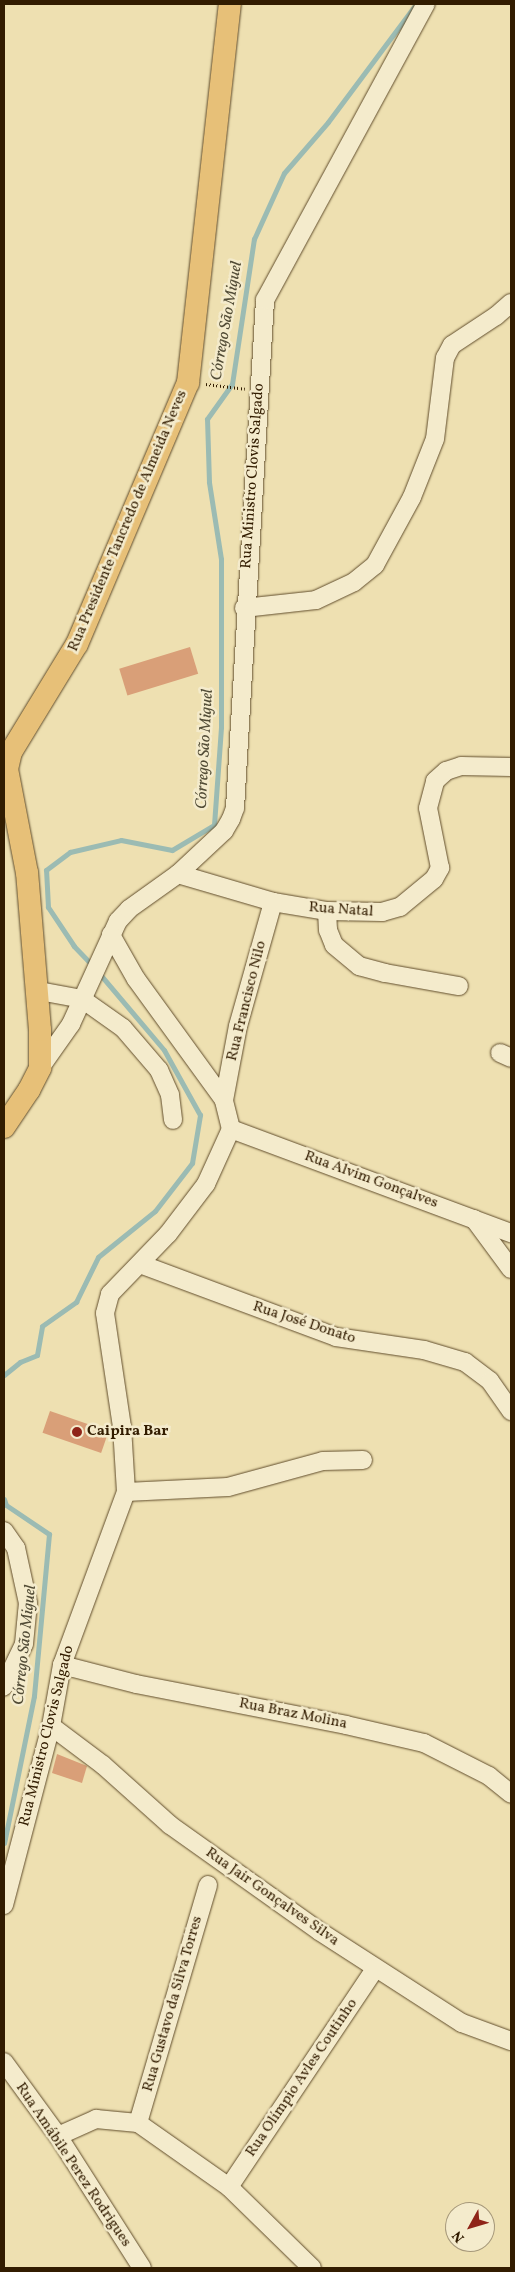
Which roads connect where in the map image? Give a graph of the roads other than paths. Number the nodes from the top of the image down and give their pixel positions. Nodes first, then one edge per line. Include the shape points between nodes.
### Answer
1 (230, 4) edge
2 (426, 4) edge
3 (511, 302) edge
4 (244, 608) junction
5 (511, 767) edge
6 (178, 874) junction
7 (273, 902) junction
8 (327, 911) junction
9 (108, 941) junction
10 (459, 986) dead end
11 (39, 991) junction
12 (84, 995) junction
13 (40, 1068) junction
14 (224, 1100) junction
15 (173, 1120) dead end
16 (4, 1128) edge
17 (231, 1129) junction
18 (474, 1219) junction
19 (511, 1232) edge
20 (140, 1264) junction
21 (511, 1269) edge
22 (511, 1411) edge
23 (363, 1460) dead end
24 (126, 1492) junction
25 (4, 1531) edge
26 (62, 1665) junction
27 (4, 1686) edge
28 (51, 1726) junction
29 (511, 1794) edge
30 (208, 1885) dead end
31 (4, 1905) edge
32 (375, 1969) junction
33 (511, 2042) edge
34 (4, 2062) edge
35 (138, 2123) junction
36 (58, 2136) junction
37 (229, 2187) junction
38 (142, 2268) edge
39 (312, 2268) edge

1 - 11 main road, Rua Presidente Tancredo de Almeida Neves via 188,383 77,644 15,745 7,769 27,873
2 - 4 street, Rua Ministro Clovis Salgado via 265,300
3 - 4 street via 496,316 459,338 448,352 435,439 412,497 375,565 354,582 316,600
4 - 6 street, Rua Ministro Clovis Salgado via 234,808 224,831
5 - 8 street, Rua Natal via 461,766 446,770 435,781 428,808 440,868 419,893 400,907 382,912
6 - 7 street, Rua Natal
6 - 9 street, Rua Ministro Clovis Salgado via 129,909
7 - 8 street, Rua Natal
7 - 14 street, Rua Francisco Nilo via 238,1026
8 - 10 street via 328,930 334,945 359,966
9 - 12 street, Rua Presidente Tancredo de Almeida Neves
9 - 14 street
11 - 12 street
11 - 13 main road, Rua Presidente Tancredo de Almeida Neves
12 - 13 street, Rua Presidente Tancredo de Almeida Neves via 61,1040
12 - 15 street via 146,1052 170,1095
13 - 16 main road, Rua Presidente Tancredo de Almeida Neves
14 - 17 street
17 - 18 street, Rua Alvim Gonçalves
17 - 20 street, Rua Ministro Clovis Salgado via 206,1184 168,1234
18 - 19 street, Rua Alvim Gonçalves
18 - 21 street
20 - 22 street, Rua José Donato via 336,1336 424,1350 465,1362 490,1381
20 - 24 street, Rua Ministro Clovis Salgado via 110,1294 105,1313 122,1427
23 - 24 street via 323,1461 228,1487
24 - 26 street, Rua Ministro Clovis Salgado
25 - 27 street via 16,1548 28,1603 24,1644
26 - 28 street, Rua Ministro Clovis Salgado
26 - 29 street, Rua Braz Molina via 136,1684 346,1724 424,1743 489,1776
28 - 31 street, Rua Ministro Clovis Salgado
28 - 32 street, Rua Jair Gonçalves Silva via 103,1765 170,1825
30 - 35 street, Rua Gustavo da Silva Torres
32 - 33 street, Rua Jair Gonçalves Silva via 462,2023
32 - 37 street, Rua Olímpio Avles Coutinho
34 - 36 street, Rua Amábile Perez Rodrigues
35 - 36 street via 96,2119
35 - 37 street
36 - 38 street, Rua Amábile Perez Rodrigues
37 - 39 street

